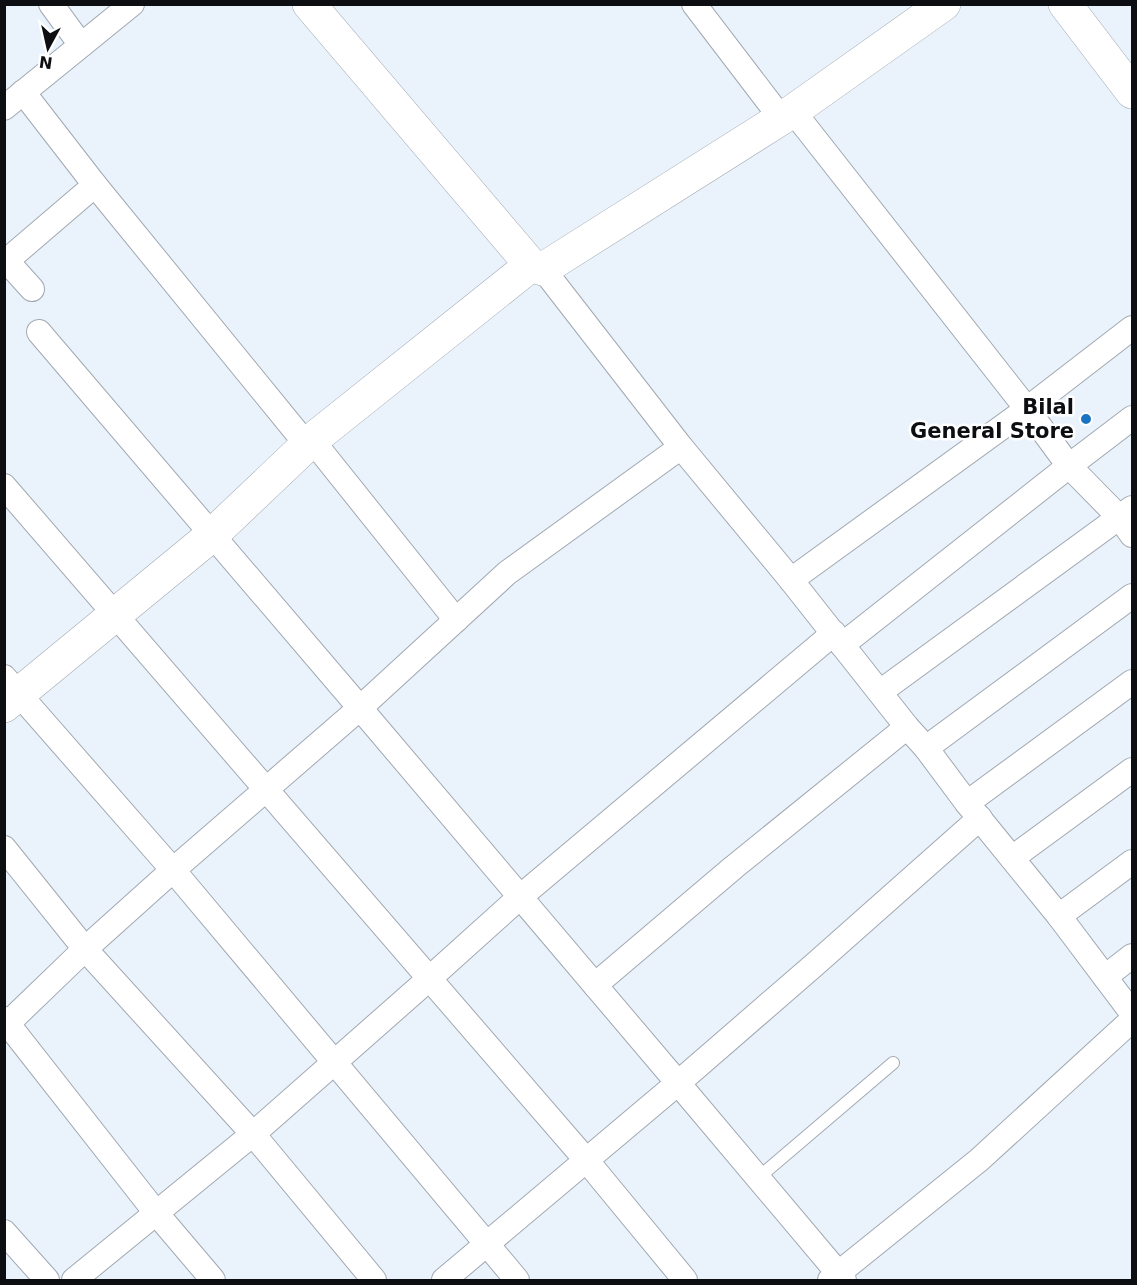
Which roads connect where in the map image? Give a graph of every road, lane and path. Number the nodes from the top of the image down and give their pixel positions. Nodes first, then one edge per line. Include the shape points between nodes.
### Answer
1 (51, 4) edge
2 (132, 4) edge
3 (309, 4) edge
4 (694, 4) edge
5 (944, 4) edge
6 (1065, 4) edge
7 (81, 45) junction
8 (23, 92) junction
9 (1132, 92) edge
10 (4, 108) edge
11 (787, 115) junction
12 (95, 185) junction
13 (5, 261) edge
14 (537, 267) junction
15 (32, 289) dead end
16 (1132, 328) edge
17 (39, 332) dead end
18 (1027, 409) junction
19 (1132, 418) edge
20 (310, 442) junction
21 (681, 447) junction
22 (1069, 466) junction
23 (4, 486) edge
24 (1128, 520) edge
25 (212, 535) junction
26 (791, 580) junction
27 (1132, 596) edge
28 (115, 615) junction
29 (456, 620) junction
30 (838, 639) junction
31 (1132, 682) edge
32 (9, 692) edge
33 (880, 692) junction
34 (360, 708) junction
35 (907, 727) junction
36 (926, 748) junction
37 (1132, 770) edge
38 (266, 790) junction
39 (974, 811) junction
40 (4, 848) edge
41 (1012, 858) junction
42 (1132, 862) edge
43 (173, 870) junction
44 (520, 897) junction
45 (1059, 916) junction
46 (85, 949) junction
47 (1132, 956) edge
48 (1105, 977) junction
49 (430, 978) junction
50 (595, 985) junction
51 (1132, 1013) edge
52 (1132, 1020) edge
53 (6, 1023) edge
54 (334, 1063) junction
55 (893, 1063) dead end
56 (678, 1083) junction
57 (253, 1134) junction
58 (587, 1161) junction
59 (758, 1178) junction
60 (158, 1214) junction
61 (4, 1232) edge
62 (487, 1244) junction
63 (838, 1278) edge
64 (47, 1281) edge
65 (74, 1281) edge
66 (213, 1281) edge
67 (374, 1281) edge
68 (444, 1281) edge
69 (517, 1281) edge
70 (685, 1281) edge

1 - 7 street
2 - 7 street
3 - 14 street
4 - 11 street
5 - 11 street
6 - 9 street
7 - 8 street
8 - 10 street
8 - 12 street
11 - 14 street
11 - 18 street
12 - 13 street
12 - 20 street
13 - 15 street
14 - 20 street
14 - 21 street
16 - 18 street
17 - 25 street
18 - 22 street
18 - 26 street
19 - 22 street
20 - 25 street
20 - 29 street
21 - 26 street
21 - 29 street via 507,573
22 - 24 street
22 - 30 street
23 - 28 street
24 - 33 street
25 - 28 street
25 - 34 street
26 - 30 street
27 - 36 street
28 - 32 street
28 - 38 street
29 - 34 street
30 - 33 street
30 - 44 street
31 - 39 street
32 - 43 street
33 - 35 street
34 - 38 street
34 - 44 street
35 - 36 street
35 - 50 street
36 - 39 street
37 - 41 street
38 - 43 street
38 - 49 street
39 - 41 street
39 - 56 street via 813,966
40 - 46 street
41 - 45 street
42 - 45 street
43 - 46 street
43 - 54 street
44 - 49 street
44 - 50 street
45 - 48 street
46 - 53 street
46 - 57 street
47 - 48 street
48 - 51 street
49 - 54 street
49 - 58 street
50 - 56 street
52 - 63 street via 979,1160
53 - 60 street
54 - 57 street
54 - 62 street
55 - 59 lane
56 - 58 street
56 - 59 street
57 - 60 street
57 - 67 street
58 - 62 street
58 - 70 street
59 - 63 street
60 - 65 street
60 - 66 street
61 - 64 street
62 - 68 street
62 - 69 street

